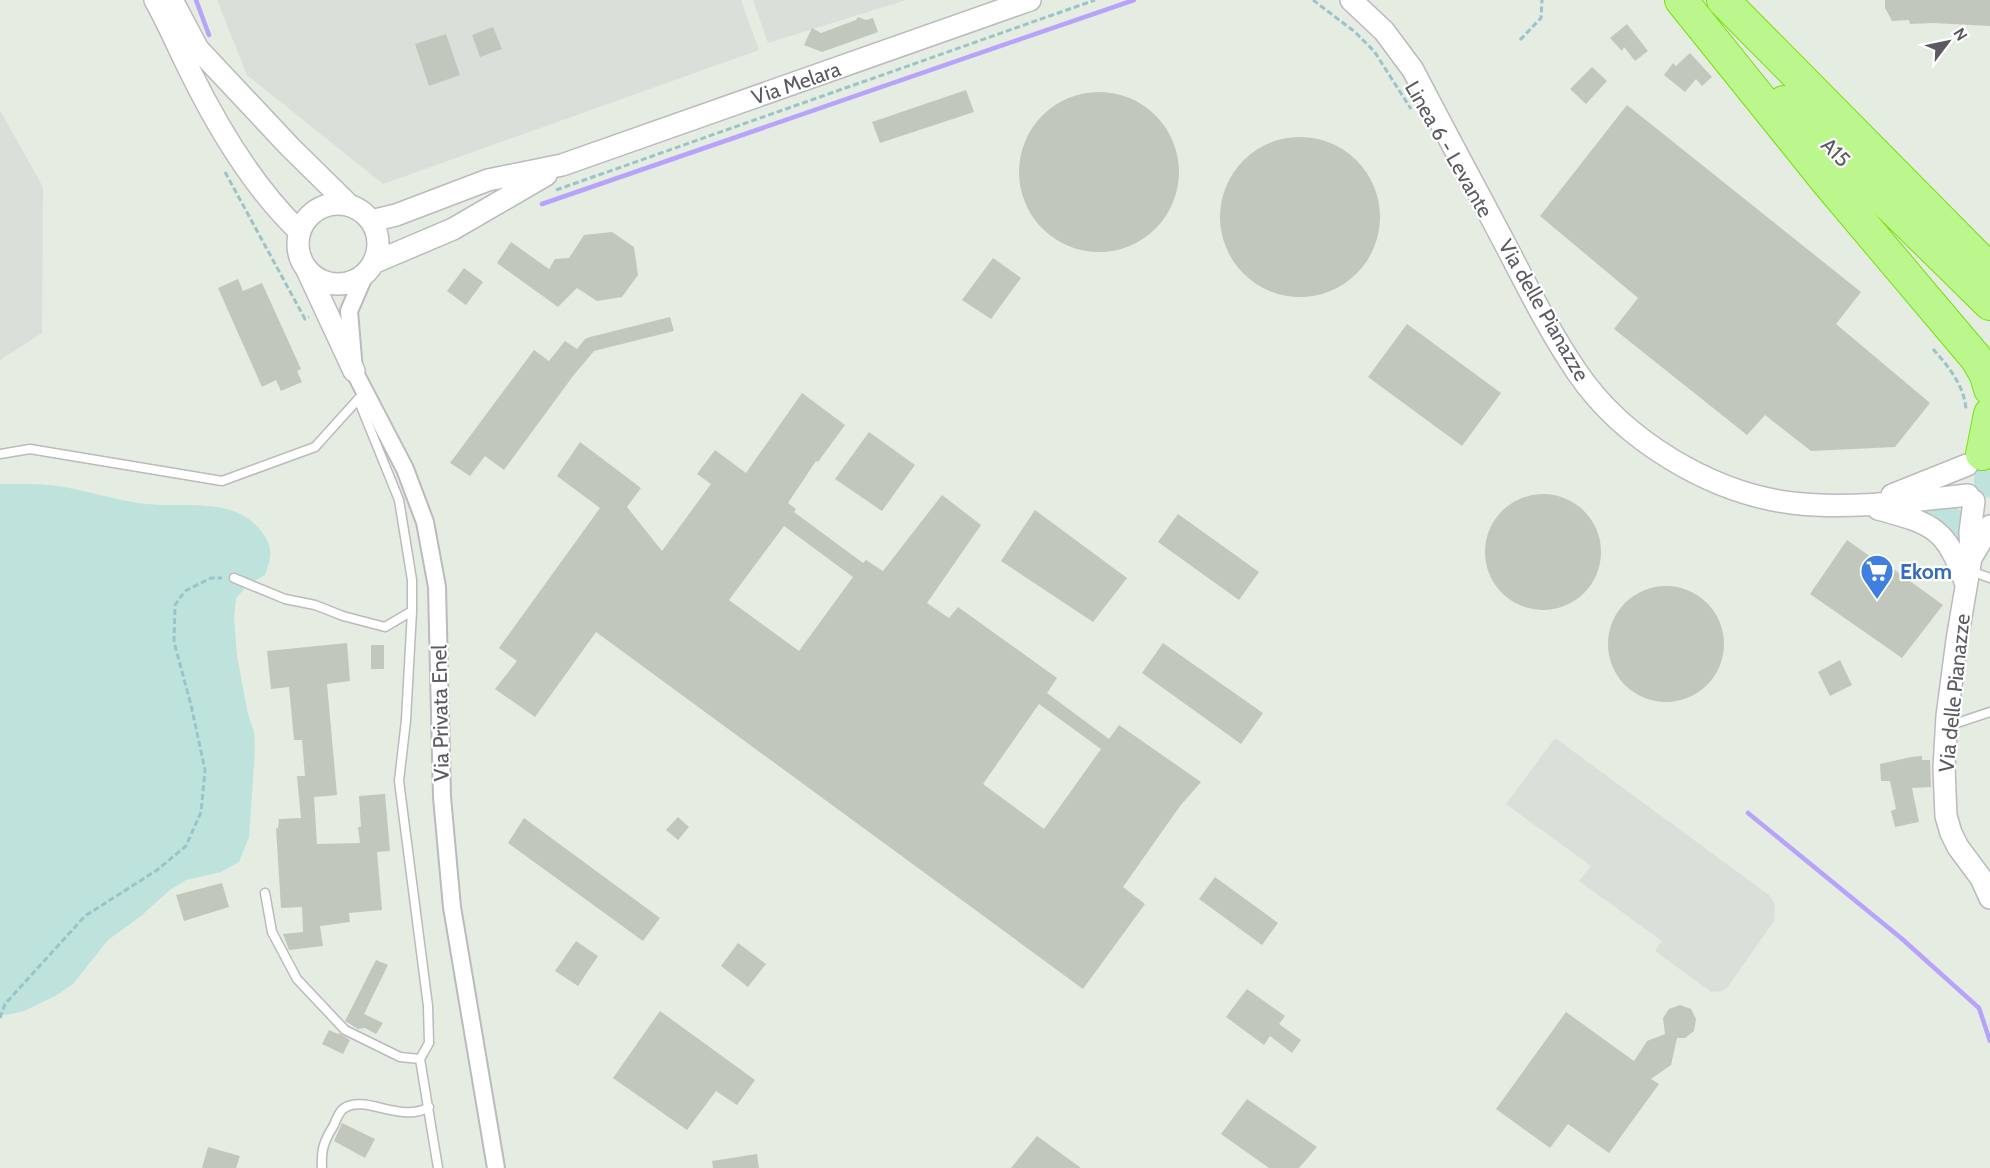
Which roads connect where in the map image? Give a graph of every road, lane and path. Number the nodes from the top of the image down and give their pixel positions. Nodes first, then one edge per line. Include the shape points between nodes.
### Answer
1 (1030, 0) edge
2 (1313, 0) edge
3 (1351, 0) edge
4 (1542, 0) edge
5 (1681, 0) edge
6 (1724, 0) edge
7 (163, 4) edge
8 (1520, 40) dead end
9 (1416, 117) dead end
10 (562, 165) junction
11 (349, 205) junction
12 (371, 221) junction
13 (299, 231) junction
14 (369, 269) junction
15 (307, 270) junction
16 (1990, 270) edge
17 (1990, 304) edge
18 (1933, 349) dead end
19 (354, 371) junction
20 (1990, 389) edge
21 (361, 395) junction
22 (1983, 442) edge
23 (0, 454) edge
24 (1977, 500) edge
25 (1866, 505) junction
26 (1990, 526) edge
27 (1969, 571) junction
28 (234, 578) joint
29 (1990, 578) edge
30 (412, 611) junction
31 (1990, 712) edge
32 (1947, 727) junction
33 (265, 893) dead end
34 (1990, 898) edge
35 (0, 1018) edge
36 (420, 1059) junction
37 (429, 1107) junction
38 (322, 1168) edge
39 (438, 1168) edge
40 (496, 1168) edge

1 - 10 street, Via Melara
2 - 9 path, Linea 6 - Levante via 1374,51
3 - 25 street, Via delle Pianazze via 1384,31 1413,70 1550,328 1578,374 1619,419 1684,466 1743,491 1790,503
4 - 8 path via 1541,18
5 - 17 highway, A15
5 - 20 highway via 1976,358
6 - 16 highway, A15
7 - 11 street via 198,49
7 - 13 street via 190,72 221,129 251,174
10 - 12 street via 488,180
10 - 14 street via 453,229
11 - 12 street
11 - 13 street via 319,208 307,217
12 - 14 street via 378,242
13 - 15 street via 298,251
14 - 15 street via 351,282 335,284 319,280
14 - 19 street, Via Privata Enel via 349,311
15 - 19 street
18 - 22 path via 1963,392 1967,421
19 - 21 street, Via Privata Enel
21 - 23 lane via 315,447 222,481 30,449
21 - 30 lane via 399,500 412,580
21 - 40 street, Via Privata Enel via 405,469 425,522 435,577 442,797 452,907
22 - 24 street via 1964,480
22 - 25 street, Via delle Pianazze
24 - 25 street, Via delle Pianazze
24 - 27 street, Via delle Pianazze via 1970,532
25 - 27 street, Via delle Pianazze via 1918,519 1943,536
26 - 27 street, Via delle Pianazze
27 - 29 lane
27 - 32 street, Via delle Pianazze
28 - 30 lane via 285,599 385,627
28 - 35 path via 211,578 185,591 175,605 174,642 205,770 201,812 186,846 157,870 85,916 5,1004
30 - 36 lane via 399,781 428,1006 429,1043
31 - 32 lane
32 - 34 street, Via delle Pianazze via 1944,768 1950,833
33 - 36 lane via 272,932 297,979 345,1030 400,1057
36 - 37 lane
37 - 38 lane via 416,1113 369,1105 343,1109 321,1150
37 - 39 lane

